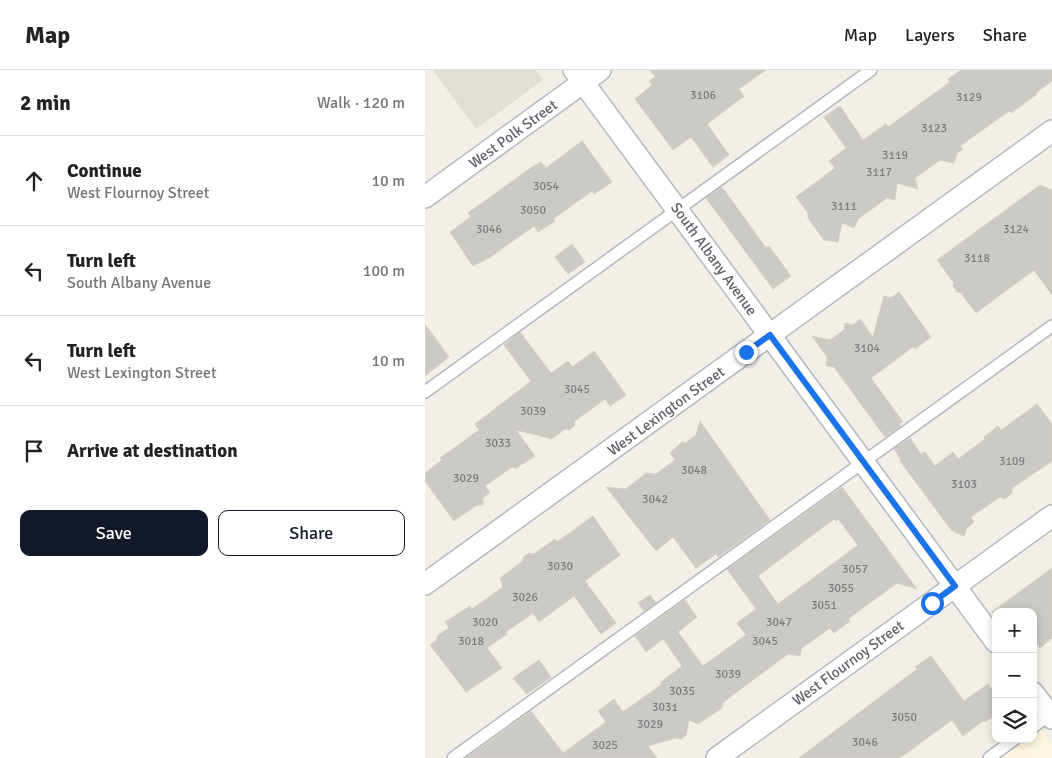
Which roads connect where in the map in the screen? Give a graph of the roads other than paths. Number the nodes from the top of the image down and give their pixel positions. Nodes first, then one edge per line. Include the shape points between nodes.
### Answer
1 (600, 70) edge
2 (871, 70) edge
3 (578, 76) edge
4 (1052, 131) edge
5 (425, 197) edge
6 (677, 210) junction
7 (1052, 326) edge
8 (770, 335) junction
9 (425, 392) edge
10 (863, 462) junction
11 (1052, 516) edge
12 (425, 584) edge
13 (955, 586) junction
14 (992, 637) edge
15 (1036, 698) edge
16 (1047, 718) edge
17 (1010, 743) edge
18 (453, 758) edge
19 (717, 758) edge
20 (989, 758) edge

1 - 3 street, West Polk Street
2 - 6 lane
3 - 5 street, West Polk Street
3 - 6 street, South Albany Avenue
4 - 8 street, West Lexington Street
6 - 8 street, South Albany Avenue
6 - 9 lane
7 - 10 lane
8 - 10 street, South Albany Avenue
8 - 12 street, West Lexington Street
10 - 13 street, South Albany Avenue
10 - 18 lane
11 - 13 street, West Flournoy Street
13 - 14 street, South Albany Avenue
13 - 19 street, West Flournoy Street
15 - 16 street
17 - 20 lane

